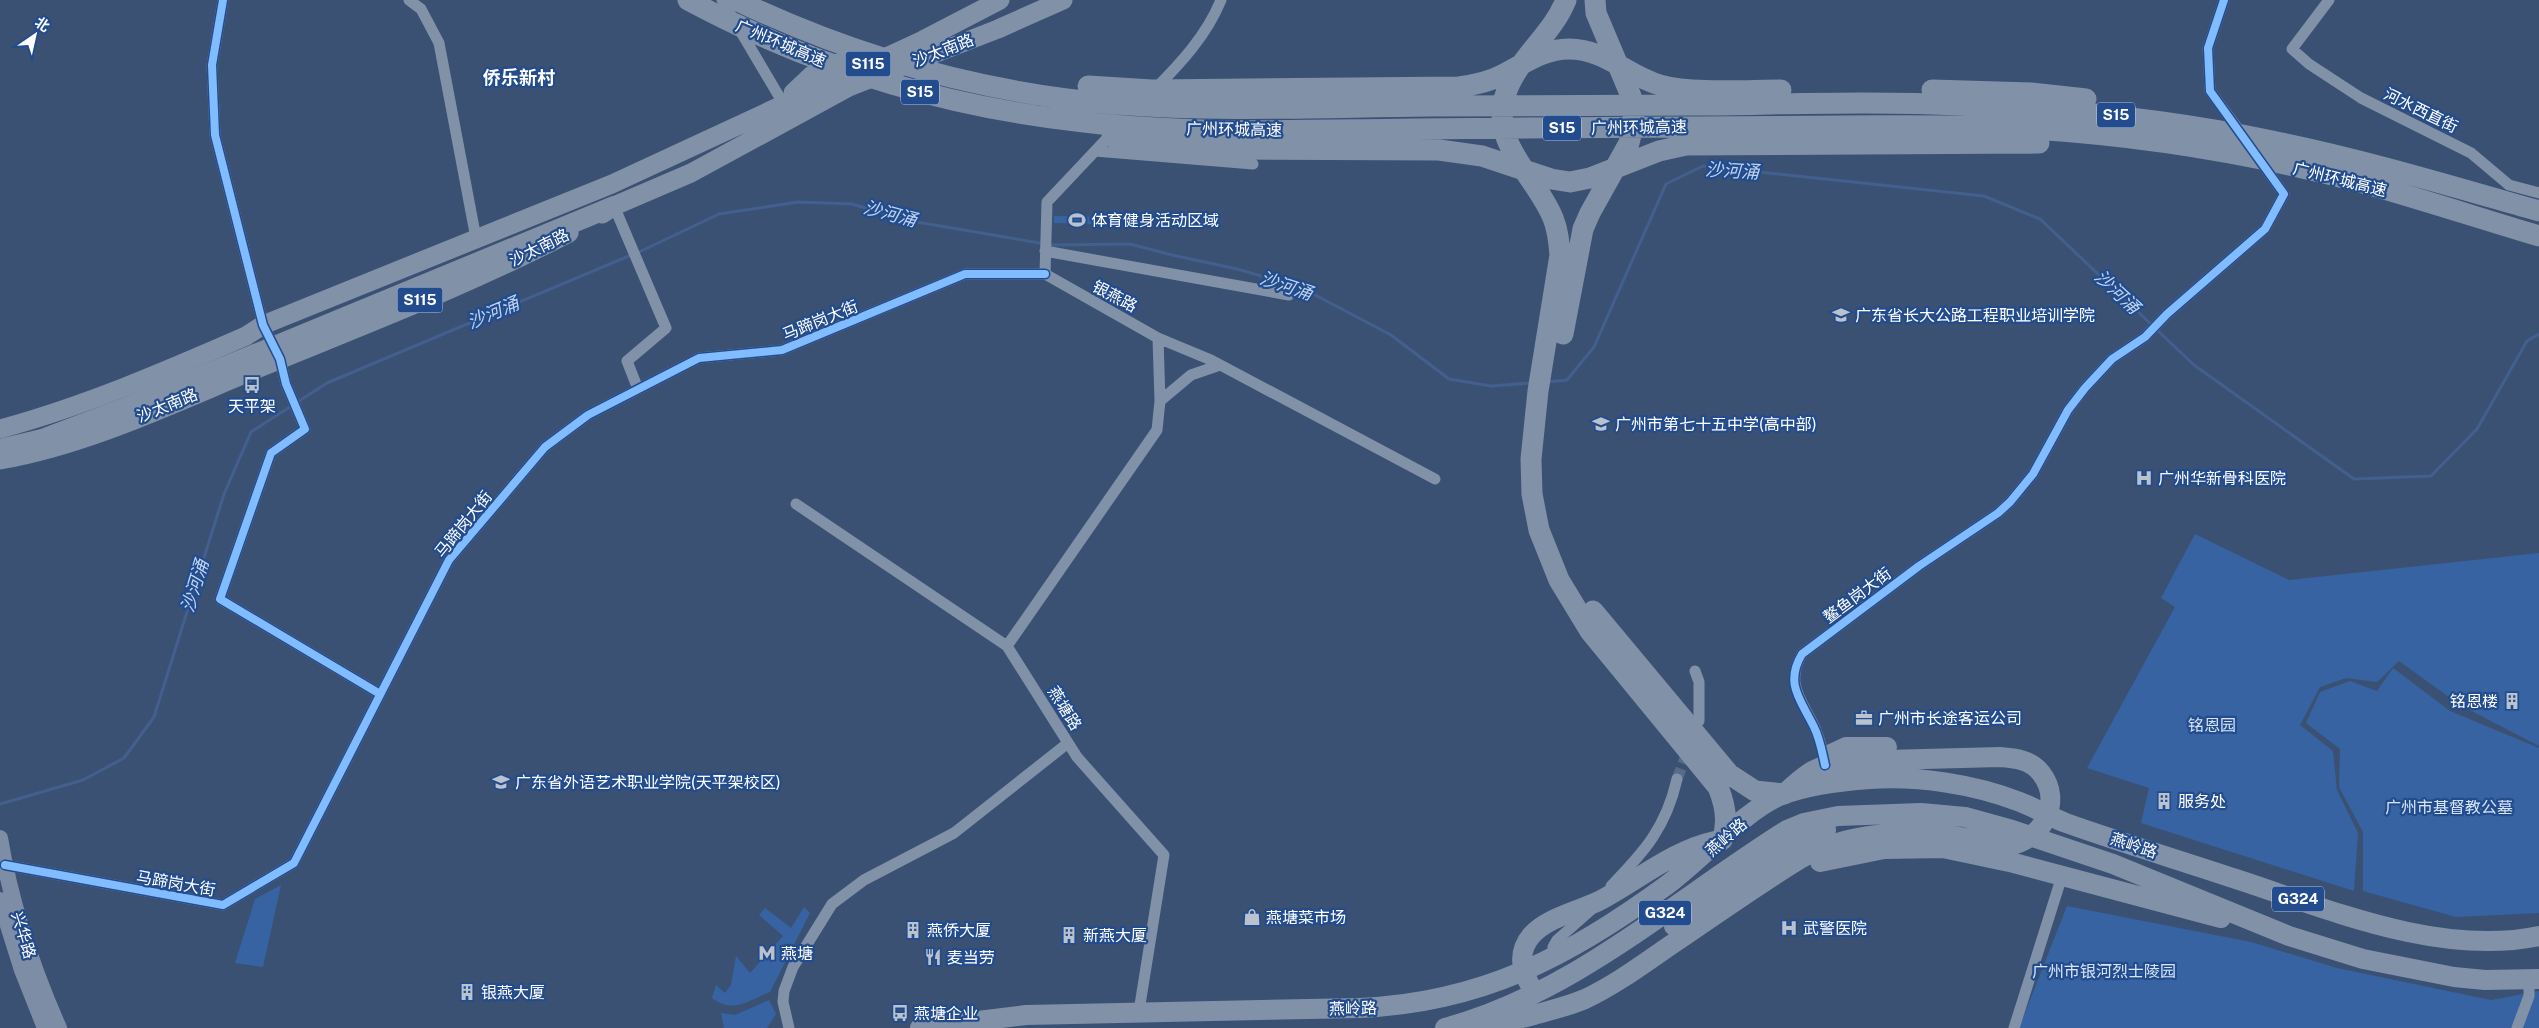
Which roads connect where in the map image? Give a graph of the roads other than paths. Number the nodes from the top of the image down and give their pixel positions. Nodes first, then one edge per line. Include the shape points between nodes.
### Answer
1 (223, 0) edge
2 (409, 0) edge
3 (688, 0) edge
4 (722, 0) edge
5 (736, 0) edge
6 (1000, 0) edge
7 (1063, 0) edge
8 (1221, 0) edge
9 (1566, 0) edge
10 (1595, 0) edge
11 (2224, 0) edge
12 (2329, 0) edge
13 (1555, 23) junction
14 (1534, 57) junction
15 (881, 58) junction
16 (1626, 73) junction
17 (1506, 78) junction
18 (912, 90) junction
19 (783, 103) junction
20 (2274, 141) junction
21 (1629, 143) junction
22 (1095, 152) junction
23 (1652, 154) junction
24 (1482, 156) junction
25 (2258, 160) junction
26 (1253, 164) dead end
27 (1616, 168) junction
28 (1531, 172) junction
29 (1590, 178) junction
30 (2539, 193) edge
31 (614, 206) junction
32 (2539, 210) edge
33 (1590, 213) junction
34 (1552, 216) junction
35 (476, 233) dead end
36 (2539, 236) edge
37 (1045, 250) junction
38 (1045, 274) junction
39 (1288, 295) dead end
40 (262, 325) junction
41 (1158, 338) junction
42 (280, 359) junction
43 (1220, 365) junction
44 (638, 389) junction
45 (1160, 401) junction
46 (0, 429) edge
47 (3, 459) edge
48 (1434, 478) dead end
49 (796, 504) dead end
50 (1007, 646) junction
51 (1695, 671) dead end
52 (1636, 676) junction
53 (380, 694) junction
54 (1699, 721) dead end
55 (1068, 743) junction
56 (1825, 765) junction
57 (1677, 779) tunnel mouth
58 (1784, 794) junction
59 (1875, 815) junction
60 (2064, 822) junction
61 (0, 838) edge
62 (1722, 840) junction
63 (5, 865) junction
64 (2062, 876) junction
65 (1771, 879) junction
66 (0, 900) edge
67 (2289, 936) junction
68 (2539, 936) edge
69 (1552, 958) junction
70 (2534, 979) edge
71 (1139, 1011) junction
72 (1450, 1027) edge
73 (45, 1028) edge
74 (59, 1028) edge
75 (789, 1028) edge
76 (920, 1028) edge
77 (2014, 1028) edge
78 (2517, 1028) edge

1 - 40 street via 212,65 215,135
2 - 35 street via 421,8 439,43
3 - 18 highway, 广州环城高速 / S15 via 800,53
4 - 19 street
5 - 15 highway, 广州环城高速 / S15 via 810,34
6 - 19 main road, 沙太南路 via 953,24 916,32 821,70
7 - 31 main road, 沙太南路 / S115 via 972,38 944,58 862,96 810,108 691,173
8 - 22 street via 1189,53
9 - 13 highway
10 - 16 highway via 1596,13
11 - 56 street, 鳌鱼岗大街 via 2208,48 2210,91 2284,194 2265,229 2145,337 2112,359 2085,388 2068,410 2024,487 1998,514 1919,566 1802,654 1794,667 1795,688 1820,740
12 - 30 street, 河水西直街 via 2292,49 2361,98 2471,153 2510,185
13 - 14 highway
13 - 17 highway
14 - 16 highway via 1568,49 1586,52
14 - 17 highway
15 - 17 highway via 946,72 1118,89 1459,87
15 - 20 highway, 广州环城高速 / S15 via 951,78 1037,94 1118,104 1290,109 1956,104 2099,113
16 - 20 highway via 1662,86 1687,88 1970,90 2064,96 2130,107
16 - 21 highway via 1634,109
17 - 28 highway via 1502,113 1504,133 1511,148
18 - 24 highway via 1066,129 1183,147 1439,150
18 - 25 highway, 广州环城高速 / S15 via 1043,117 1167,128 1285,131 1956,126 2114,136
19 - 40 main road, 沙太南路 / S115 via 578,198
20 - 32 highway, 广州环城高速 / S15
21 - 27 highway
21 - 29 highway via 1614,164
22 - 26 street
22 - 37 street via 1047,202
23 - 25 highway via 1668,148 1699,144 2008,143 2211,154
23 - 27 highway
23 - 33 highway via 1622,173
24 - 28 highway
24 - 34 highway via 1519,178 1533,190
25 - 36 highway, 广州环城高速 / S15 via 2366,184
27 - 29 highway
27 - 33 highway
28 - 29 highway via 1564,182
28 - 34 highway
31 - 42 main road, 沙太南路 / S115 via 587,224 518,258
31 - 44 street via 666,328 627,361
31 - 47 highway via 42,439
33 - 52 highway via 1577,256 1544,436 1544,502 1555,545 1575,584
34 - 52 highway via 1560,255 1538,390 1531,453 1532,494 1542,541 1559,580 1590,631
37 - 38 street
37 - 39 street
38 - 41 street, 银燕路
38 - 44 street, 马蹄岗大街 via 965,274 782,350 699,358
40 - 42 street
40 - 46 main road, 沙太南路 / S115 via 246,336 118,390
41 - 43 street, 银燕路
41 - 45 street
42 - 47 main road, 沙太南路 / S115 via 93,435
42 - 53 street via 286,384 305,429 271,453 220,599
43 - 45 street via 1191,375
43 - 48 street, 银燕路
44 - 53 street, 马蹄岗大街 via 588,415 546,448 449,560
45 - 50 street via 1158,430
49 - 50 street, 燕塘路
50 - 55 street, 燕塘路
51 - 54 street via 1699,682
52 - 58 highway via 1729,774 1755,791
52 - 62 highway via 1718,787 1726,812
53 - 63 street, 马蹄岗大街 via 294,863 224,905
55 - 71 street, 燕塘路 via 1077,758 1164,855
55 - 75 street via 954,833 864,880 832,904 793,967 784,991
56 - 58 highway via 1810,770
56 - 60 highway via 1831,754 1846,747 1972,752 2024,775 2038,787
56 - 65 highway via 1848,761 2011,758 2034,766 2045,780 2050,794 2050,811 2031,837 2016,844 1998,845 1950,836 1907,833 1865,838 1826,847
57 - 69 street via 1656,833 1643,854 1605,891 1588,914 1557,940
58 - 60 highway, 燕岭路 / G324 via 1870,779 1924,780 1994,793
58 - 62 highway, 燕岭路 / G324 via 1752,813
59 - 62 highway via 1803,839 1585,990 1554,997 1535,990 1524,975 1522,965 1525,946 1538,929 1601,900 1702,844
59 - 67 highway, 燕岭路 / G324 via 1937,814 1988,823 2121,867
59 - 72 highway, 燕岭路 / G324 via 1821,819 1787,830 1583,969 1521,1001
60 - 68 highway, 燕岭路 / G324 via 2324,908 2401,930 2480,941
61 - 63 main road, 兴华路
62 - 69 highway, 燕岭路 / G324 via 1638,906
63 - 74 main road, 兴华路 via 28,950
64 - 65 highway via 1965,852 1921,847 1855,854
64 - 67 highway
64 - 77 street
65 - 72 highway via 1584,999 1506,1023
66 - 73 main road, 兴华路
67 - 70 highway, 燕岭路 / G324 via 2363,959 2420,972 2485,980
69 - 71 highway, 燕岭路 / G324 via 1482,988 1412,1004 1359,1008
70 - 78 street
71 - 76 highway, 燕岭路 / G324 via 1026,1015

